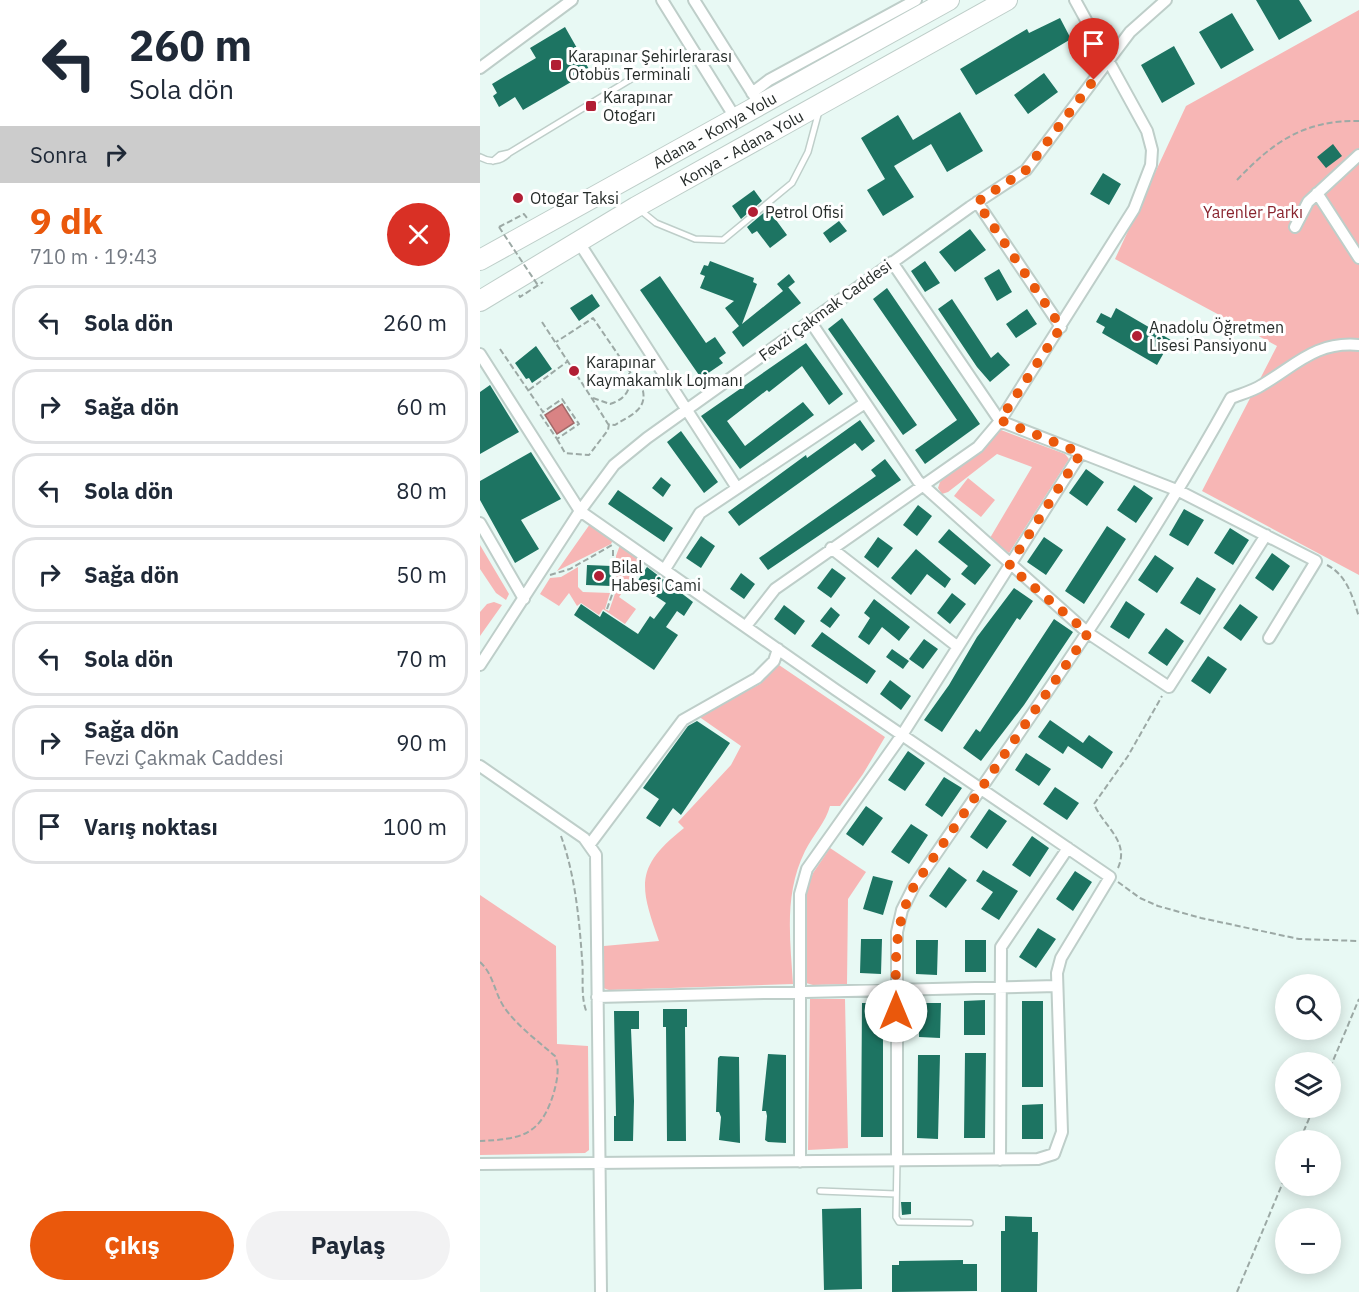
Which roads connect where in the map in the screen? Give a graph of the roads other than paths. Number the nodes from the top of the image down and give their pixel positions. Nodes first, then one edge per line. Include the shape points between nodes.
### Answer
1 (572, 0) edge
2 (662, 0) edge
3 (916, 0) edge
4 (949, 0) edge
5 (1007, 0) edge
6 (1075, 0) edge
7 (1166, 0) edge
8 (698, 2) edge
9 (1108, 61) junction
10 (480, 68) edge
11 (631, 79) dead end
12 (756, 99) junction
13 (821, 104) junction
14 (736, 119) junction
15 (1359, 155) edge
16 (480, 157) edge
17 (1317, 194) junction
18 (977, 202) junction
19 (636, 207) junction
20 (1296, 227) dead end
21 (578, 241) junction
22 (1359, 258) edge
23 (480, 260) edge
24 (892, 262) junction
25 (480, 301) edge
26 (810, 321) junction
27 (1061, 327) junction
28 (1359, 345) edge
29 (480, 354) edge
30 (490, 371) junction
31 (480, 377) edge
32 (865, 403) junction
33 (687, 409) junction
34 (1000, 420) junction
35 (1081, 453) junction
36 (922, 485) junction
37 (737, 489) junction
38 (1179, 491) junction
39 (580, 511) junction
40 (480, 523) edge
41 (1266, 535) junction
42 (831, 549) junction
43 (1009, 566) junction
44 (665, 569) junction
45 (524, 599) junction
46 (746, 626) junction
47 (1088, 633) junction
48 (1269, 638) dead end
49 (958, 647) junction
50 (778, 649) junction
51 (480, 665) edge
52 (902, 735) junction
53 (480, 766) edge
54 (980, 788) junction
55 (590, 844) junction
56 (1068, 848) junction
57 (1057, 986) junction
58 (1001, 987) junction
59 (896, 990) junction
60 (800, 992) junction
61 (597, 998) junction
62 (897, 1160) junction
63 (1000, 1160) junction
64 (800, 1162) junction
65 (480, 1164) edge
66 (601, 1164) junction
67 (820, 1191) dead end
68 (896, 1194) junction
69 (970, 1223) dead end
70 (601, 1292) edge

1 - 10 street
2 - 14 street
3 - 12 street via 769,80
4 - 12 highway, Adana - Konya Yolu
5 - 13 highway, Konya - Adana Yolu
6 - 9 street
7 - 9 street, Fevzi Çakmak Caddesi via 1130,32
8 - 12 street
9 - 18 street, Fevzi Çakmak Caddesi via 1026,170
9 - 27 street via 1147,131 1151,165 1134,210
11 - 16 lane via 498,161
12 - 14 highway, Adana - Konya Yolu
13 - 19 highway, Konya - Adana Yolu
13 - 19 lane via 808,152 792,183 723,240 695,239 656,223
14 - 23 highway, Adana - Konya Yolu
15 - 17 street
17 - 20 street via 1308,202
17 - 22 street
18 - 24 street, Fevzi Çakmak Caddesi
18 - 27 street
19 - 21 highway, Konya - Adana Yolu
21 - 25 highway, Konya - Adana Yolu
21 - 33 street
24 - 26 street, Fevzi Çakmak Caddesi
24 - 34 street
26 - 32 street
26 - 33 street, Fevzi Çakmak Caddesi
27 - 34 street
28 - 38 street via 1330,345 1303,357 1260,387 1231,398
29 - 30 street
30 - 31 street
30 - 39 street
32 - 36 street
32 - 37 street
33 - 37 street
33 - 39 street, Fevzi Çakmak Caddesi via 614,465
34 - 35 street
34 - 36 street via 978,447
35 - 38 street
35 - 43 street
36 - 42 street
36 - 43 street
37 - 44 street via 700,513
38 - 41 street
38 - 47 street
39 - 44 street
39 - 45 street, Fevzi Çakmak Caddesi
40 - 45 street
41 - 47 street via 1169,687
41 - 48 street via 1316,561
42 - 46 street via 774,588
42 - 49 street
43 - 47 street
43 - 49 street
44 - 46 street
45 - 51 street, Fevzi Çakmak Caddesi
46 - 50 street
47 - 54 street
49 - 52 street
50 - 52 street
50 - 55 street via 774,661 757,678 683,720
52 - 54 street
52 - 60 street via 807,869 800,894
53 - 55 street
54 - 56 street
54 - 59 street via 902,910 897,932
55 - 61 street via 596,855
56 - 57 street via 1110,877 1061,958
56 - 58 street via 1001,947
57 - 58 street
57 - 63 street via 1062,1132 1057,1149 1054,1154 1038,1159
58 - 59 street
58 - 63 street
59 - 60 street
59 - 62 street
60 - 61 street
60 - 64 street
61 - 66 street
62 - 63 street
62 - 64 street
62 - 68 lane
64 - 66 street
65 - 66 street
66 - 70 street
67 - 68 lane
68 - 69 lane via 896,1217 901,1224

